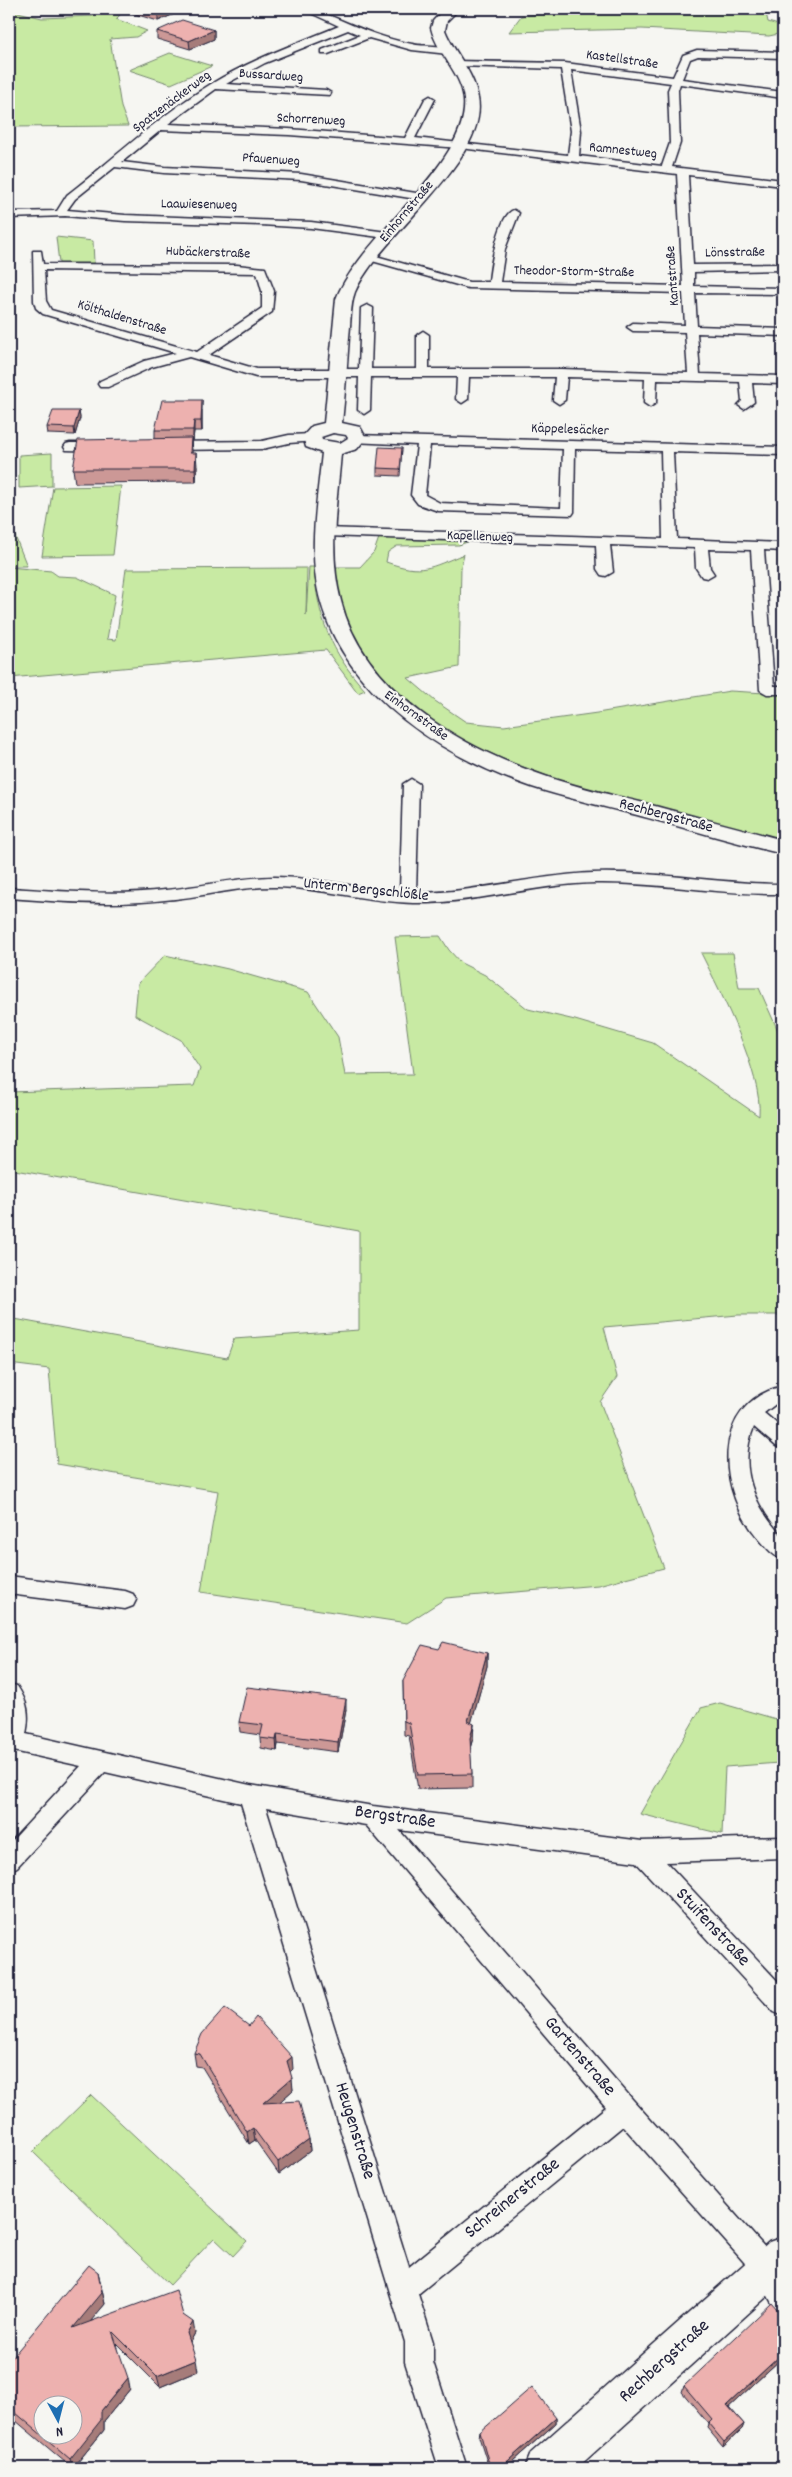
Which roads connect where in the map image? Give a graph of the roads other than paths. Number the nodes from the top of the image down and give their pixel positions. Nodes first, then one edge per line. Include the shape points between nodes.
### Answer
1 (307, 9) edge
2 (452, 9) edge
3 (348, 26) junction
4 (370, 34) junction
5 (325, 52) dead end
6 (783, 55) edge
7 (452, 57) junction
8 (565, 66) junction
9 (678, 81) junction
10 (214, 86) junction
11 (326, 93) dead end
12 (783, 96) edge
13 (430, 99) dead end
14 (161, 127) junction
15 (408, 140) junction
16 (460, 145) junction
17 (573, 159) junction
18 (116, 164) junction
19 (666, 170) junction
20 (682, 171) junction
21 (783, 183) edge
22 (422, 197) junction
23 (65, 213) junction
24 (514, 213) dead end
25 (9, 215) edge
26 (387, 235) junction
27 (37, 254) dead end
28 (369, 257) junction
29 (38, 267) junction
30 (783, 267) edge
31 (687, 269) junction
32 (494, 286) junction
33 (690, 288) junction
34 (783, 291) edge
35 (367, 308) dead end
36 (633, 327) dead end
37 (690, 329) junction
38 (783, 332) edge
39 (423, 335) dead end
40 (193, 356) junction
41 (338, 372) junction
42 (365, 372) junction
43 (423, 372) junction
44 (463, 373) junction
45 (561, 373) junction
46 (651, 376) junction
47 (694, 378) junction
48 (746, 379) junction
49 (783, 380) edge
50 (104, 384) dead end
51 (462, 398) dead end
52 (559, 400) dead end
53 (650, 403) dead end
54 (744, 405) dead end
55 (364, 410) dead end
56 (333, 427) junction
57 (312, 438) junction
58 (356, 439) junction
59 (424, 441) junction
60 (150, 446) edge
61 (569, 446) junction
62 (70, 447) dead end
63 (111, 447) edge
64 (667, 448) junction
65 (332, 449) junction
66 (783, 452) edge
67 (567, 526) junction
68 (325, 532) junction
69 (603, 541) junction
70 (670, 543) junction
71 (701, 544) junction
72 (757, 546) junction
73 (783, 547) edge
74 (606, 572) dead end
75 (707, 574) dead end
76 (783, 690) edge
77 (411, 784) dead end
78 (548, 785) joint
79 (783, 847) edge
80 (783, 889) edge
81 (9, 893) edge
82 (408, 898) junction
83 (783, 1394) edge
84 (750, 1413) junction
85 (783, 1440) edge
86 (783, 1551) edge
87 (9, 1585) edge
88 (125, 1600) dead end
89 (9, 1693) edge
90 (11, 1740) edge
91 (100, 1762) junction
92 (250, 1795) junction
93 (373, 1816) junction
94 (783, 1847) edge
95 (642, 1852) junction
96 (9, 1860) edge
97 (783, 2004) edge
98 (624, 2109) junction
99 (778, 2275) edge
100 (403, 2289) junction
101 (453, 2468) edge
102 (546, 2468) edge

1 - 3 street, Kastellstraße
2 - 7 main road, Einhornstraße via 438,26
3 - 4 street, Kastellstraße
3 - 10 street, Spatzenäckerweg
4 - 5 street
4 - 7 street, Kastellstraße
6 - 9 street via 688,55
7 - 8 street, Kastellstraße
7 - 16 main road, Einhornstraße via 464,75 473,100
8 - 9 street, Kastellstraße
8 - 17 street via 576,131
9 - 12 street, Kastellstraße
9 - 19 street via 673,90 675,143
10 - 11 street, Bussardweg
10 - 14 street, Spatzenäckerweg
13 - 15 street
14 - 15 street, Schorrenweg
14 - 18 street, Spatzenäckerweg
15 - 16 street, Schorrenweg
16 - 17 street, Ramnestweg
16 - 22 main road, Einhornstraße
17 - 19 street, Ramnestweg
18 - 22 street, Pfauenweg via 164,170 301,177
18 - 23 street, Spatzenäckerweg via 64,205 61,210
19 - 20 street, Ramnestweg
20 - 21 street, Ramnestweg
20 - 31 street, Kantstraße
22 - 26 main road, Einhornstraße
23 - 25 street, Laawiesenweg
23 - 26 street, Laawiesenweg via 311,225
24 - 32 street via 497,256
26 - 28 main road, Einhornstraße
27 - 29 street
28 - 32 street, Theodor-Storm-Straße via 468,285
28 - 41 main road, Einhornstraße via 350,283 344,299
29 - 40 street, Költhaldenstraße via 40,300 47,312
29 - 40 street, Hubäckerstraße via 261,270 266,275 266,312
30 - 31 street, Lönsstraße
31 - 33 street, Kantstraße
32 - 33 street, Theodor-Storm-Straße
33 - 34 street, Theodor-Storm-Straße
33 - 37 street, Kantstraße
35 - 42 street
36 - 37 street
37 - 38 street
37 - 47 street, Kantstraße
39 - 43 street
40 - 41 street, Költhaldenstraße via 256,373
40 - 50 street, Költhaldenstraße via 148,364
41 - 42 street, Költhaldenstraße
41 - 56 main road, Einhornstraße
42 - 43 street, Költhaldenstraße
42 - 55 street
43 - 44 street, Költhaldenstraße
44 - 45 street, Költhaldenstraße
44 - 51 street
45 - 46 street, Költhaldenstraße
45 - 52 street
46 - 47 street, Költhaldenstraße
46 - 53 street
47 - 48 street, Költhaldenstraße
48 - 49 street, Költhaldenstraße
48 - 54 street via 748,402
56 - 57 main road via 319,430
56 - 58 main road via 353,431
57 - 60 street via 262,445
57 - 65 main road via 317,446
58 - 59 street, Käppelesäcker
58 - 65 main road via 345,447
59 - 61 street, Käppelesäcker
59 - 67 street via 418,495 427,504
61 - 64 street, Käppelesäcker
61 - 67 street
62 - 63 street
64 - 66 street, Käppelesäcker
64 - 70 street
65 - 68 main road, Einhornstraße
67 - 68 street, Kapellenweg
67 - 69 street, Kapellenweg
68 - 78 main road, Einhornstraße via 325,564 331,602 354,658 379,689 404,710 463,749
69 - 70 street, Kapellenweg
69 - 74 street
70 - 71 street, Kapellenweg
71 - 72 street, Kapellenweg
71 - 75 street via 703,568
72 - 73 street, Kapellenweg
72 - 76 street via 767,690
77 - 82 street
78 - 79 main road, Rechbergstraße
80 - 82 street, Unterm Bergschlößle via 722,888 597,878 548,880 486,892
81 - 82 street, Unterm Bergschlößle via 79,897 159,896 220,886 278,882 313,883
83 - 84 street via 764,1399
84 - 85 street
84 - 86 street via 740,1440 737,1469 755,1519
87 - 88 street
89 - 90 street, Bergstraße via 20,1716
90 - 91 street, Bergstraße
91 - 92 street, Bergstraße
91 - 96 street
92 - 93 street, Bergstraße
92 - 100 street, Heugenstraße
93 - 95 street, Bergstraße
93 - 98 street, Gartenstraße
94 - 95 street, Bergstraße
95 - 97 street, Stuifenstraße
98 - 99 street, Gartenstraße
98 - 100 street, Schreinerstraße
99 - 102 main road, Rechbergstraße
100 - 101 street, Heugenstraße via 419,2342 419,2362

